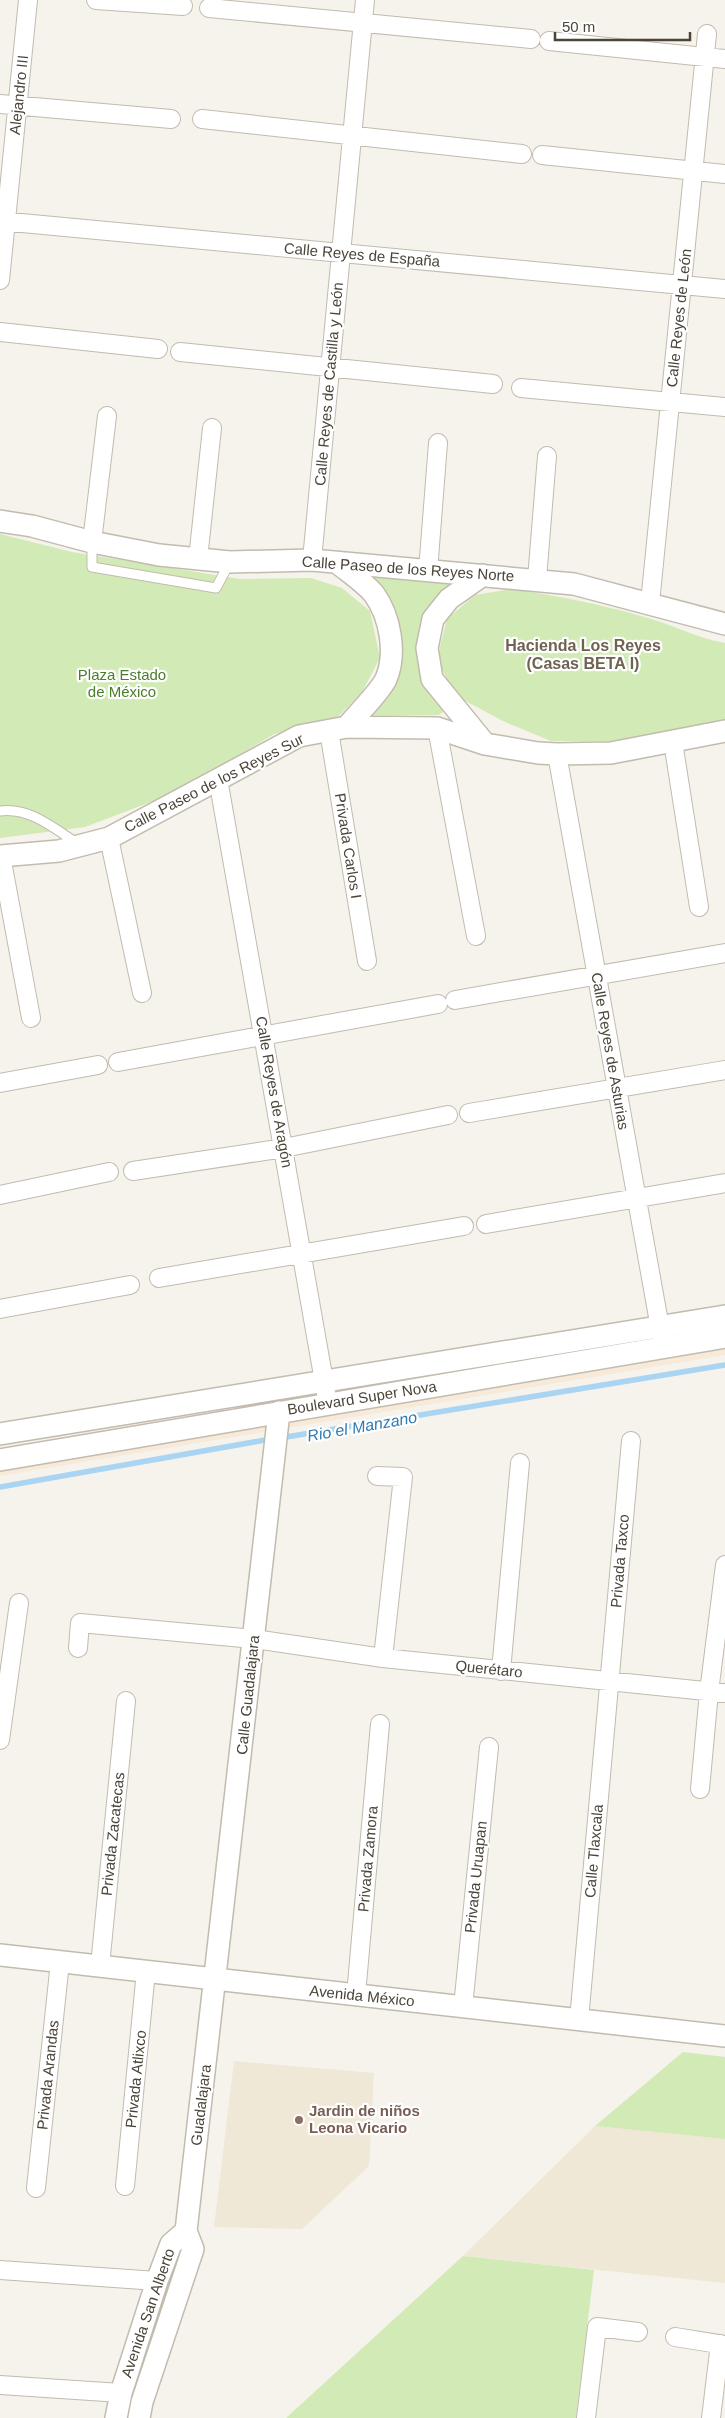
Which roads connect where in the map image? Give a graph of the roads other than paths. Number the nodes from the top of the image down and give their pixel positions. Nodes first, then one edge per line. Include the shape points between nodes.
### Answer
1 (28, 0) edge
2 (96, 0) edge
3 (365, 0) edge
4 (183, 6) dead end
5 (209, 8) dead end
6 (363, 24) junction
7 (707, 34) dead end
8 (705, 56) junction
9 (725, 59) edge
10 (9, 105) edge
11 (171, 119) dead end
12 (202, 119) dead end
13 (352, 135) junction
14 (522, 154) dead end
15 (542, 155) dead end
16 (694, 172) junction
17 (725, 174) edge
18 (3, 221) edge
19 (341, 253) junction
20 (0, 280) edge
21 (682, 285) junction
22 (725, 290) edge
23 (0, 332) edge
24 (158, 349) dead end
25 (180, 352) dead end
26 (330, 366) junction
27 (492, 384) dead end
28 (521, 388) dead end
29 (670, 402) junction
30 (725, 406) edge
31 (107, 416) dead end
32 (212, 428) dead end
33 (438, 443) dead end
34 (547, 456) dead end
35 (0, 522) edge
36 (92, 542) junction
37 (198, 559) junction
38 (312, 560) junction
39 (230, 562) junction
40 (339, 564) junction
41 (428, 571) junction
42 (483, 575) junction
43 (537, 579) junction
44 (650, 603) junction
45 (725, 624) edge
46 (437, 728) junction
47 (338, 729) junction
48 (725, 731) edge
49 (673, 742) junction
50 (485, 744) junction
51 (557, 754) junction
52 (218, 779) junction
53 (0, 811) edge
54 (109, 838) junction
55 (81, 846) junction
56 (1, 856) edge
57 (699, 907) dead end
58 (476, 936) dead end
59 (725, 954) edge
60 (367, 961) dead end
61 (597, 976) junction
62 (142, 994) dead end
63 (31, 1018) dead end
64 (264, 1037) junction
65 (118, 1062) dead end
66 (98, 1065) dead end
67 (725, 1070) edge
68 (0, 1083) edge
69 (617, 1089) junction
70 (469, 1113) dead end
71 (448, 1115) dead end
72 (284, 1148) junction
73 (109, 1172) dead end
74 (133, 1172) dead end
75 (725, 1183) edge
76 (0, 1195) edge
77 (636, 1198) junction
78 (486, 1224) dead end
79 (464, 1226) dead end
80 (302, 1255) junction
81 (159, 1278) dead end
82 (130, 1285) dead end
83 (0, 1309) edge
84 (725, 1316) edge
85 (662, 1337) junction
86 (725, 1337) edge
87 (325, 1382) junction
88 (328, 1404) junction
89 (279, 1417) junction
90 (0, 1434) edge
91 (631, 1440) dead end
92 (0, 1460) edge
93 (520, 1463) dead end
94 (376, 1476) dead end
95 (725, 1565) edge
96 (19, 1603) dead end
97 (254, 1639) junction
98 (78, 1648) dead end
99 (383, 1658) junction
100 (501, 1671) junction
101 (609, 1682) junction
102 (717, 1692) edge
103 (126, 1701) dead end
104 (380, 1724) dead end
105 (0, 1740) edge
106 (488, 1747) dead end
107 (700, 1788) dead end
108 (0, 1955) edge
109 (60, 1962) junction
110 (100, 1966) junction
111 (146, 1971) junction
112 (216, 1979) junction
113 (356, 1995) junction
114 (463, 2007) junction
115 (578, 2020) junction
116 (725, 2036) edge
117 (125, 2186) dead end
118 (36, 2188) dead end
119 (186, 2230) junction
120 (0, 2270) edge
121 (157, 2281) junction
122 (638, 2332) dead end
123 (675, 2337) dead end
124 (723, 2345) edge
125 (0, 2384) edge
126 (121, 2393) junction
127 (116, 2418) edge
128 (139, 2418) edge
129 (586, 2418) edge
130 (711, 2418) edge

1 - 10 street, Alejandro III
2 - 4 street
3 - 6 street, Calle Reyes de Castilla y León
5 - 6 street
6 - 8 street
6 - 13 street, Calle Reyes de Castilla y León
7 - 8 street, Calle Reyes de León
8 - 9 street
8 - 16 street, Calle Reyes de León
10 - 11 street
10 - 18 street, Alejandro III
12 - 13 street
13 - 14 street
13 - 19 street, Calle Reyes de Castilla y León
15 - 16 street
16 - 17 street
16 - 21 street, Calle Reyes de León
18 - 19 street, Calle Reyes de España
18 - 20 street, Alejandro III
19 - 21 street, Calle Reyes de España
19 - 26 street, Calle Reyes de Castilla y León
21 - 22 street, Calle Reyes de España
21 - 29 street, Calle Reyes de León
23 - 24 street
25 - 26 street
26 - 27 street
26 - 38 street, Calle Reyes de Castilla y León
28 - 29 street
29 - 30 street
29 - 44 street, Calle Reyes de León
31 - 36 street
32 - 37 street
33 - 41 street
34 - 43 street
35 - 36 street, Calle Paseo de los Reyes Norte via 32,526
36 - 37 street, Calle Paseo de los Reyes Norte
36 - 39 lane via 92,567 216,588
37 - 39 street, Calle Paseo de los Reyes Norte
38 - 39 street, Calle Paseo de los Reyes Norte
38 - 40 street, Calle Paseo de los Reyes Norte
40 - 41 street, Calle Paseo de los Reyes Norte
40 - 47 street via 377,599 389,629 391,653 386,679
41 - 42 street, Calle Paseo de los Reyes Norte
42 - 43 street, Calle Paseo de los Reyes Norte
42 - 50 street via 449,599 433,620 428,648 432,678
43 - 44 street, Calle Paseo de los Reyes Norte via 574,584
44 - 45 street, Calle Paseo de los Reyes Norte
46 - 47 street, Calle Paseo de los Reyes Sur
46 - 50 street, Calle Paseo de los Reyes Sur
46 - 58 street
47 - 52 street, Calle Paseo de los Reyes Sur via 299,736
47 - 60 street, Privada Carlos I
48 - 49 street, Calle Paseo de los Reyes Sur
49 - 51 street, Calle Paseo de los Reyes Sur via 610,753
49 - 57 street
50 - 51 street, Calle Paseo de los Reyes Sur
51 - 61 street, Calle Reyes de Asturias
52 - 54 street, Calle Paseo de los Reyes Sur
52 - 64 street, Calle Reyes de Aragón
53 - 55 lane via 38,817
54 - 55 street, Calle Paseo de los Reyes Sur
54 - 62 street
55 - 56 street, Calle Paseo de los Reyes Sur via 59,852
56 - 63 street
59 - 61 street
61 - 64 street
61 - 69 street, Calle Reyes de Asturias
64 - 65 street
64 - 72 street, Calle Reyes de Aragón
66 - 68 street
67 - 69 street
69 - 70 street
69 - 77 street, Calle Reyes de Asturias
71 - 72 street
72 - 74 street
72 - 80 street, Calle Reyes de Aragón
73 - 76 street
75 - 77 street
77 - 78 street
77 - 85 street, Calle Reyes de Asturias
79 - 80 street
80 - 81 street
80 - 87 street, Calle Reyes de Aragón
82 - 83 street
84 - 85 street, Boulevard Super Nova
85 - 86 street, Boulevard Super Nova
85 - 87 street, Boulevard Super Nova
85 - 88 street, Boulevard Super Nova
87 - 88 street, Calle Reyes de Aragón
87 - 90 street, Boulevard Super Nova
88 - 89 street, Boulevard Super Nova
89 - 92 street, Boulevard Super Nova
89 - 97 street, Calle Guadalajara
91 - 101 street, Privada Taxco
93 - 100 street
94 - 99 street via 403,1477
95 - 102 street
96 - 105 street
97 - 98 street, Querétaro via 80,1623
97 - 99 street, Querétaro
97 - 112 street, Calle Guadalajara
99 - 100 street, Querétaro
100 - 101 street, Querétaro
101 - 102 street, Querétaro
101 - 115 street, Calle Tlaxcala
102 - 107 street
103 - 110 street, Privada Zacatecas
104 - 113 street, Privada Zamora
106 - 114 street, Privada Uruapan
108 - 109 street, Avenida México
109 - 110 street, Avenida México
109 - 118 street, Privada Arandas
110 - 111 street, Avenida México
111 - 112 street, Avenida México
111 - 117 street, Privada Atlixco
112 - 113 street, Avenida México
112 - 119 street, Guadalajara
113 - 114 street, Avenida México
114 - 115 street, Avenida México
115 - 116 street, Avenida México
119 - 121 street, Avenida San Alberto via 171,2244
119 - 128 street, Avenida San Alberto via 193,2249
120 - 121 street
121 - 126 street, Avenida San Alberto
122 - 129 street via 598,2327
123 - 124 street
124 - 130 street
125 - 126 street
126 - 127 street, Avenida San Alberto

